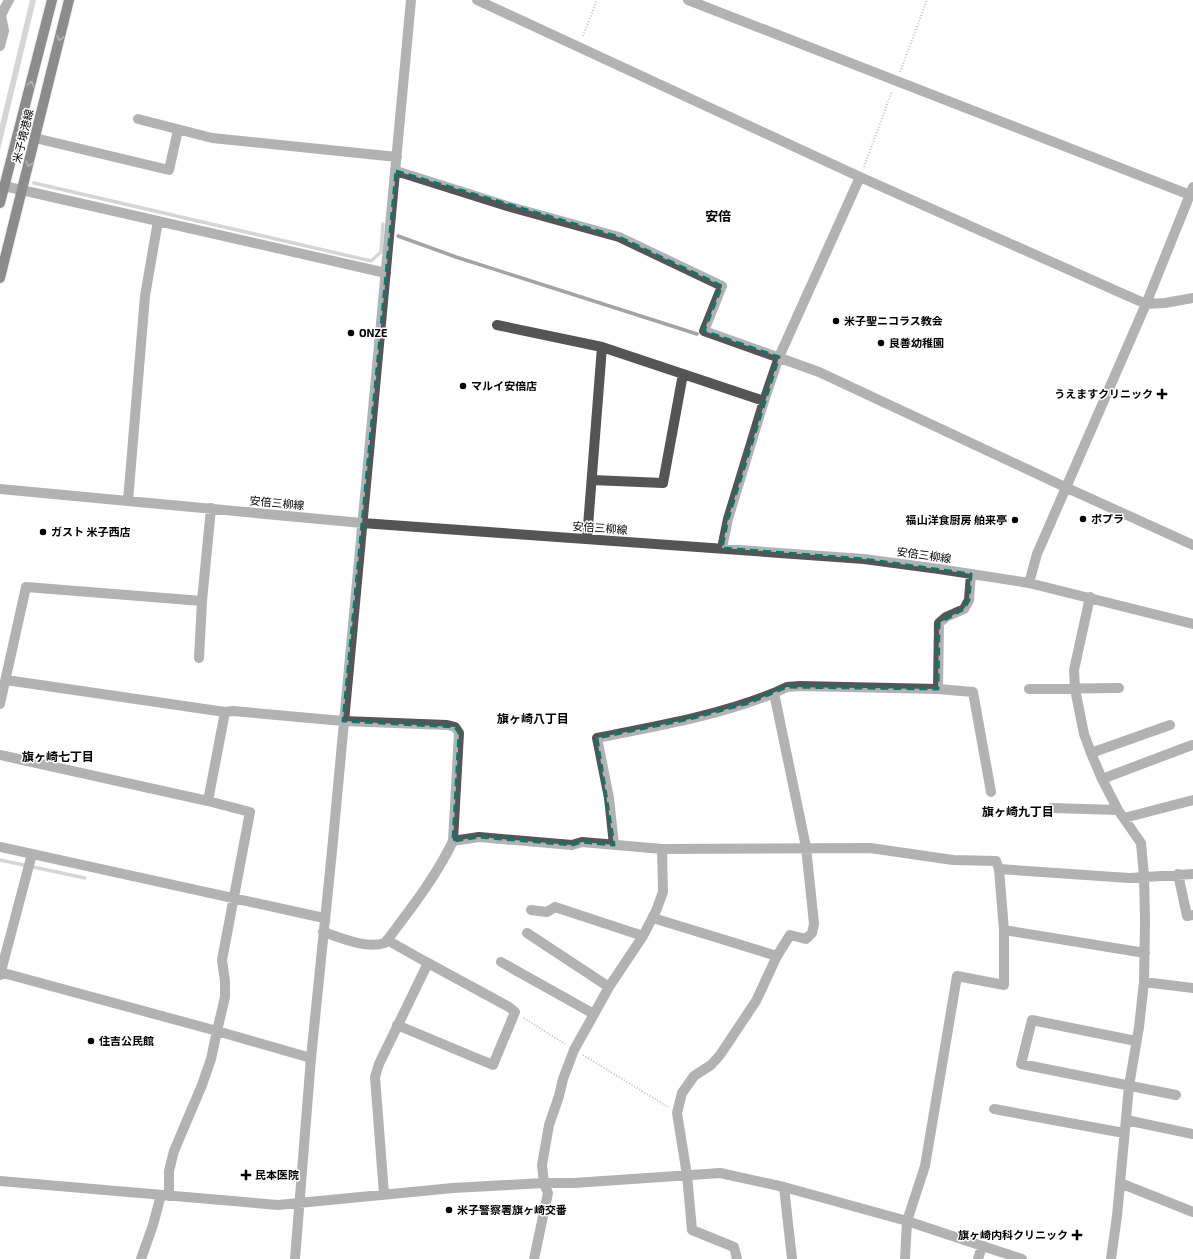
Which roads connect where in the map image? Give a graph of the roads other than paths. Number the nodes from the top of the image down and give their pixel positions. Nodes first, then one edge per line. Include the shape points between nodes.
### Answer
1 (9, 0) edge
2 (52, 0) edge
3 (69, 0) edge
4 (411, 0) edge
5 (477, 0) edge
6 (688, 0) edge
7 (0, 14) edge
8 (0, 46) edge
9 (138, 119) dead end
10 (178, 130) junction
11 (35, 138) junction
12 (397, 157) junction
13 (396, 171) junction
14 (860, 177) junction
15 (4, 186) junction
16 (22, 190) junction
17 (1192, 193) edge
18 (0, 203) edge
19 (158, 222) junction
20 (386, 273) junction
21 (0, 278) edge
22 (1193, 298) edge
23 (1146, 304) junction
24 (497, 325) dead end
25 (602, 347) junction
26 (779, 358) junction
27 (683, 374) junction
28 (764, 401) junction
29 (592, 480) junction
30 (1065, 487) junction
31 (0, 489) edge
32 (128, 501) junction
33 (211, 508) junction
34 (362, 523) junction
35 (587, 539) junction
36 (1193, 545) edge
37 (722, 548) junction
38 (971, 574) junction
39 (1029, 583) junction
40 (1090, 597) junction
41 (202, 601) junction
42 (1193, 624) edge
43 (199, 658) dead end
44 (6, 680) junction
45 (1119, 688) dead end
46 (938, 689) junction
47 (1029, 689) dead end
48 (1075, 689) junction
49 (774, 693) junction
50 (0, 704) edge
51 (225, 712) junction
52 (343, 721) junction
53 (1170, 725) dead end
54 (1192, 745) edge
55 (1090, 753) junction
56 (0, 755) edge
57 (1102, 779) junction
58 (991, 792) dead end
59 (1193, 800) edge
60 (208, 801) junction
61 (1052, 808) dead end
62 (1121, 814) junction
63 (453, 841) junction
64 (614, 845) junction
65 (0, 847) edge
66 (806, 847) junction
67 (662, 849) junction
68 (32, 854) junction
69 (999, 869) junction
70 (1178, 874) junction
71 (1193, 874) edge
72 (1144, 876) junction
73 (234, 898) junction
74 (531, 910) dead end
75 (1193, 915) edge
76 (324, 918) junction
77 (653, 918) junction
78 (1004, 930) junction
79 (323, 932) junction
80 (527, 933) dead end
81 (643, 936) junction
82 (387, 940) junction
83 (1145, 953) junction
84 (777, 956) junction
85 (501, 962) dead end
86 (428, 963) junction
87 (0, 973) edge
88 (1144, 982) junction
89 (608, 987) junction
90 (1193, 988) edge
91 (594, 1014) junction
92 (397, 1025) junction
93 (218, 1031) junction
94 (1136, 1041) junction
95 (311, 1058) junction
96 (1129, 1086) junction
97 (1176, 1095) dead end
98 (994, 1109) dead end
99 (1126, 1120) junction
100 (1124, 1133) junction
101 (1193, 1134) edge
102 (687, 1175) junction
103 (0, 1181) edge
104 (544, 1183) junction
105 (1120, 1183) junction
106 (784, 1187) junction
107 (384, 1194) junction
108 (165, 1195) junction
109 (299, 1203) junction
110 (1193, 1212) edge
111 (907, 1221) junction
112 (982, 1246) junction
113 (141, 1259) edge
114 (295, 1259) edge
115 (534, 1259) edge
116 (737, 1259) edge
117 (792, 1259) edge
118 (905, 1259) edge
119 (978, 1259) edge
120 (1022, 1259) edge
121 (1112, 1259) edge

1 - 7 street
15 -> 2 main road, 米子境港線
3 -> 11 main road, 米子境港線
4 - 12 street
5 - 14 street
6 - 17 street
7 - 8 street via 4,31
9 - 10 street
10 - 11 street via 169,170
10 - 12 street via 212,138
11 -> 16 main road, 米子境港線
12 - 13 street
13 - 20 street
13 - 26 street via 507,206 619,237 722,286 704,331
14 - 23 street
14 - 26 street
15 - 16 street
15 - 18 main road, 米子境港線
16 - 19 street
16 - 21 main road, 米子境港線
17 - 23 street
19 - 20 street
19 - 32 street via 145,296
20 - 34 street
22 - 23 street
23 - 30 street
24 - 25 street
25 - 27 street
25 - 29 street
26 - 28 street
26 - 30 street via 819,372
27 - 28 street
27 - 29 street via 663,483
28 - 37 street via 728,519
29 - 35 street
30 - 36 street
30 - 39 street via 1036,554
31 - 32 street, 安倍三柳線
32 - 33 street, 安倍三柳線
33 - 34 street, 安倍三柳線
33 - 41 street
34 - 35 street, 安倍三柳線
34 - 52 street
35 - 37 street, 安倍三柳線
37 - 38 street, 安倍三柳線 via 864,559
38 - 39 street, 安倍三柳線
38 - 46 street via 969,600 964,609 939,622
39 - 40 street, 安倍三柳線
40 - 42 street, 安倍三柳線
40 - 48 street via 1074,670
41 - 43 street
41 - 44 street via 26,587
44 - 50 street
44 - 51 street
45 - 48 street
46 - 49 street via 800,686 787,687
46 - 58 street via 973,692
47 - 48 street
48 - 55 street
49 - 64 street via 749,703 690,719 597,738 609,798
49 - 66 street
51 - 52 street
51 - 60 street
52 - 63 street via 455,727 459,733
52 - 76 street
53 - 55 street
54 - 57 street
55 - 57 street
56 - 60 street
57 - 62 street
59 - 62 street
60 - 73 street via 250,812
61 - 62 street
62 - 72 street via 1141,844
63 - 64 street via 480,837 572,845 582,842
63 - 82 street via 446,856
64 - 67 street
65 - 68 street
66 - 67 street
66 - 69 street via 870,848 953,860 996,861
66 - 84 street via 814,924 812,933 806,939 790,935
67 - 77 street via 663,892
68 - 73 street
68 - 87 street
69 - 72 street via 1129,878
69 - 78 street
70 - 71 street
70 - 72 street
70 - 75 street via 1187,916
72 - 83 street
73 - 76 street
73 - 93 street via 222,960 225,981
74 - 81 street via 547,912 555,907
76 - 79 street
77 - 81 street
77 - 84 street
78 - 83 street
78 - 111 street via 1004,985 957,976 925,1166
79 - 82 street via 364,944 376,945
79 - 95 street
80 - 89 street
81 - 89 street
82 - 86 street
83 - 88 street
84 - 102 street via 756,1001 720,1055 711,1065 694,1076 682,1093 677,1113
85 - 91 street
86 - 92 street
86 - 92 street via 515,1012 493,1065
87 - 93 street
88 - 90 street
88 - 94 street
89 - 91 street
91 - 104 street via 574,1050 549,1125 542,1165
92 - 107 street via 375,1077
93 - 95 street
93 - 108 street via 204,1079 174,1151
94 - 96 street
94 - 96 street via 1032,1020 1021,1064
95 - 109 street
96 - 97 street
96 - 99 street
98 - 100 street
99 - 100 street
99 - 101 street
100 - 105 street
102 - 104 street
102 - 106 street via 720,1173
102 - 116 street via 692,1230 734,1247
103 - 108 street
104 - 107 street
104 - 115 street via 548,1193
105 - 110 street
105 - 121 street
106 - 111 street
106 - 117 street
107 - 109 street
108 - 109 street via 278,1205
108 - 113 street
109 - 114 street
111 - 112 street
111 - 118 street
112 - 119 street
112 - 120 street

